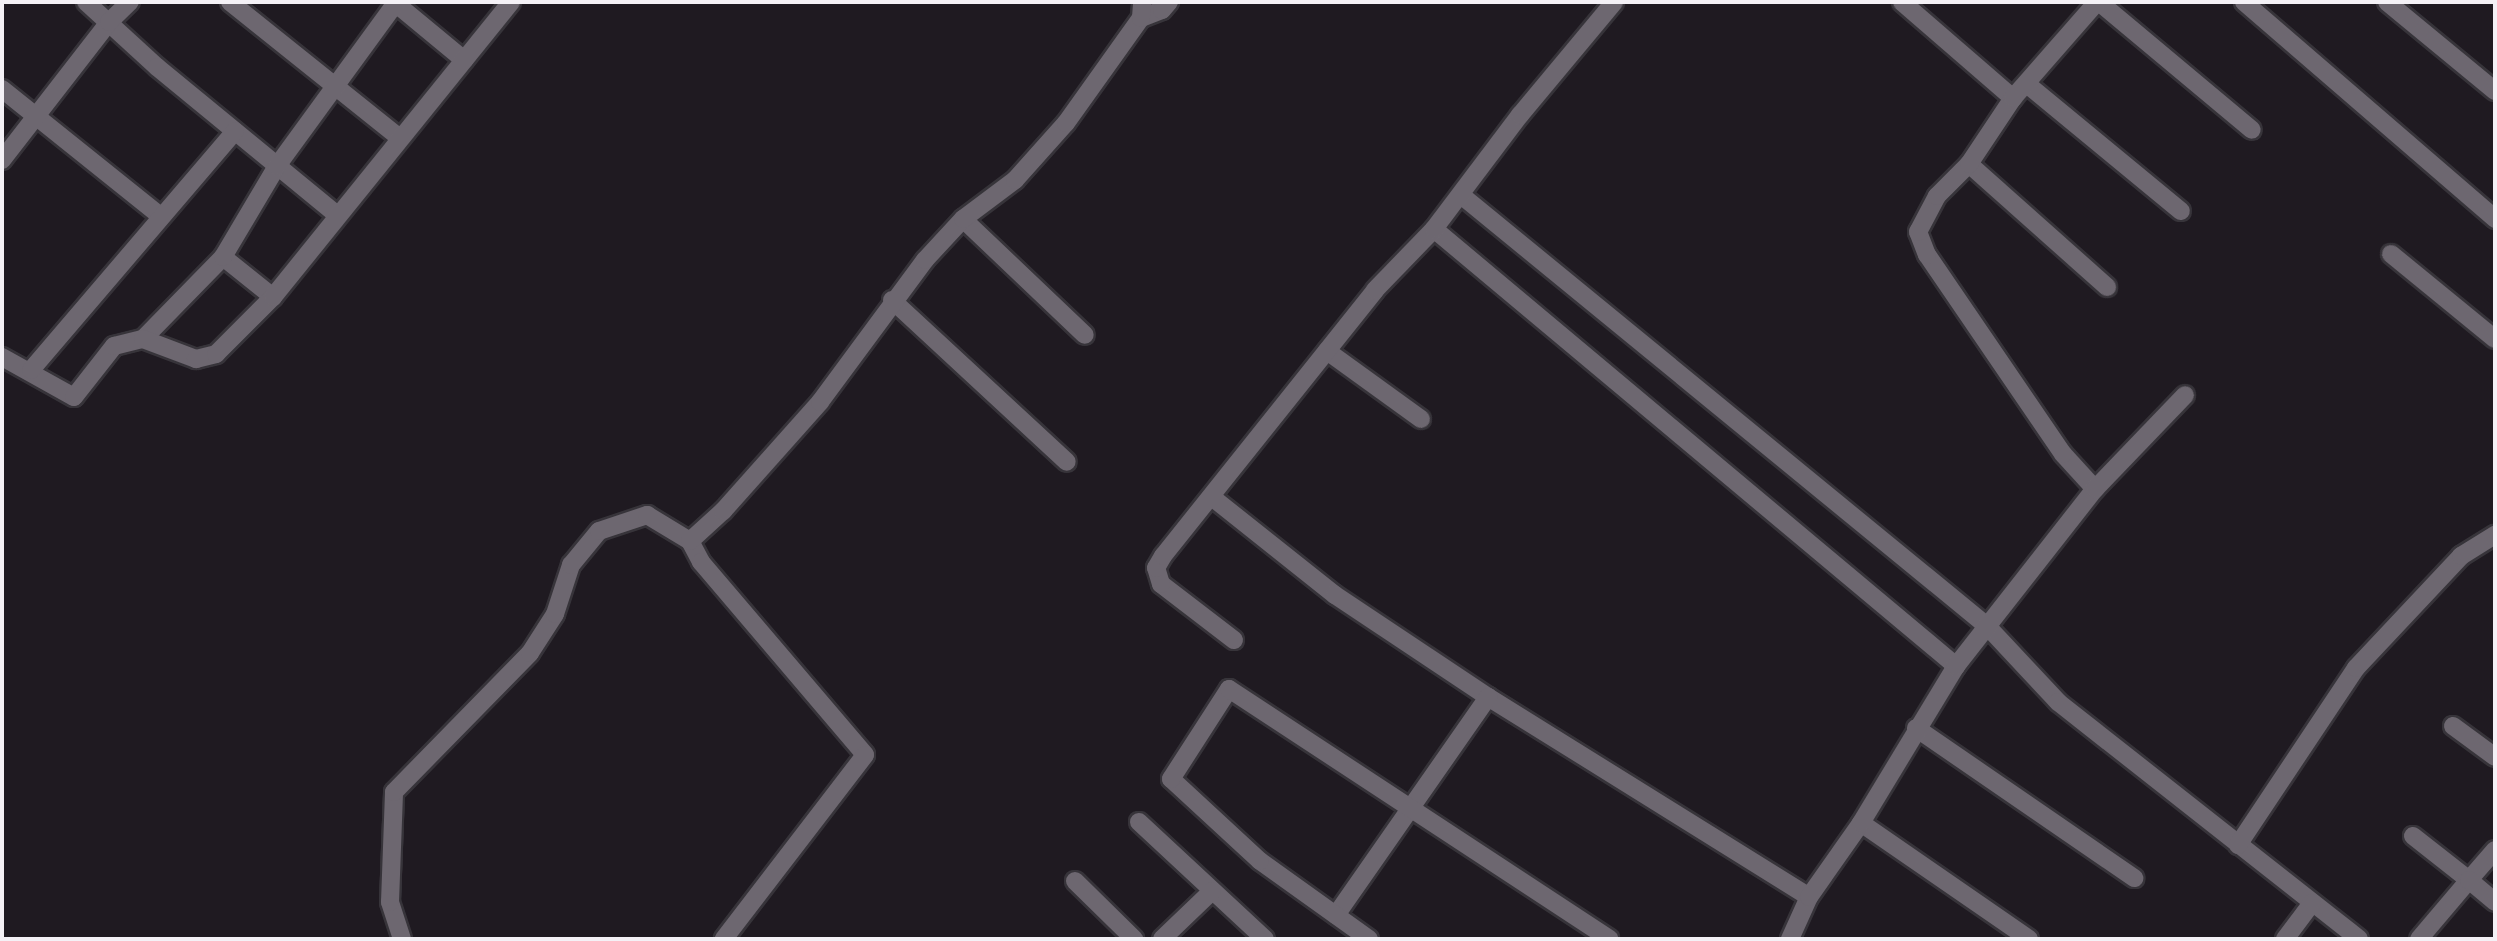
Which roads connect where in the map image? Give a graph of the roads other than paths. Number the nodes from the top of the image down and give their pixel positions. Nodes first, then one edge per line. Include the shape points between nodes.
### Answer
1 (86, 2) edge
2 (130, 2) edge
3 (230, 2) edge
4 (395, 2) edge
5 (511, 2) edge
6 (1169, 2) edge
7 (1614, 2) edge
8 (1902, 2) edge
9 (2098, 2) edge
10 (2244, 2) edge
11 (2387, 2) edge
12 (1141, 10) edge
13 (109, 22) junction
14 (464, 60) junction
15 (2028, 85) junction
16 (2, 89) edge
17 (336, 90) junction
18 (2495, 91) edge
19 (2013, 98) junction
20 (34, 115) junction
21 (2252, 130) dead end
22 (235, 131) junction
23 (400, 138) junction
24 (2, 160) edge
25 (1969, 164) junction
26 (277, 166) junction
27 (1461, 195) junction
28 (2181, 211) dead end
29 (336, 214) junction
30 (159, 215) junction
31 (963, 219) junction
32 (2495, 219) edge
33 (1434, 229) junction
34 (2391, 254) dead end
35 (223, 257) junction
36 (2107, 287) dead end
37 (273, 297) junction
38 (892, 300) junction
39 (1085, 335) dead end
40 (143, 339) junction
41 (2495, 339) edge
42 (1326, 351) junction
43 (2, 357) edge
44 (31, 370) junction
45 (2185, 395) dead end
46 (1421, 419) dead end
47 (1067, 462) dead end
48 (2095, 489) junction
49 (1213, 498) junction
50 (2495, 535) edge
51 (690, 541) junction
52 (1987, 625) junction
53 (1234, 640) dead end
54 (1956, 666) junction
55 (1488, 697) junction
56 (2454, 726) dead end
57 (1916, 728) junction
58 (2495, 757) edge
59 (1409, 810) junction
60 (1139, 822) dead end
61 (1861, 823) junction
62 (2413, 836) dead end
63 (2238, 845) junction
64 (2495, 850) edge
65 (2134, 878) dead end
66 (2469, 880) junction
67 (1075, 881) dead end
68 (1212, 891) junction
69 (1809, 897) junction
70 (2495, 902) edge
71 (2312, 903) junction
72 (1336, 915) junction
73 (402, 939) edge
74 (724, 939) edge
75 (1134, 939) edge
76 (1163, 939) edge
77 (1265, 939) edge
78 (1369, 939) edge
79 (1609, 939) edge
80 (1790, 939) edge
81 (2029, 939) edge
82 (2285, 939) edge
83 (2359, 939) edge
84 (2419, 939) edge

1 - 13 street
2 - 13 street
3 - 17 street
4 - 14 street
4 - 17 street
5 - 14 street
6 - 12 street via 1162,10
7 - 27 street via 1520,114
8 - 19 street
9 - 15 street
9 - 21 street
10 - 32 street
11 - 18 street
12 - 31 street via 1066,123 1015,180
13 - 20 street
13 - 22 street
14 - 23 street
15 - 19 street
15 - 28 street
16 - 20 street
17 - 23 street
17 - 26 street
19 - 25 street
20 - 24 street
20 - 30 street
22 - 26 street
22 - 30 street
23 - 29 street
25 - 36 street
25 - 48 street via 1937,196 1918,232 1927,255 2063,454
26 - 29 street
26 - 35 street
27 - 33 street
27 - 52 street
29 - 37 street
30 - 44 street
31 - 38 street
31 - 39 street
33 - 42 street via 1375,290
33 - 54 street
34 - 41 street
35 - 37 street
35 - 40 street
37 - 40 street via 216,354 196,359
38 - 47 street
38 - 51 street via 820,402 723,511
40 - 44 street via 114,346 74,397
42 - 46 street
42 - 49 street
43 - 44 street
45 - 48 street
48 - 52 street
49 - 53 street via 1156,568 1161,584
49 - 55 street via 1335,595
50 - 63 street via 2488,535 2461,556 2356,668
51 - 73 street via 647,514 599,531 572,565 555,614 530,653 394,792 390,902
51 - 74 street via 701,562 865,755
52 - 54 street
52 - 63 street via 2058,702
54 - 57 street
55 - 59 street
55 - 69 street
56 - 58 street
57 - 61 street
57 - 65 street
59 - 72 street
59 - 72 street via 1230,689 1206,721 1171,779 1260,862
59 - 79 street
60 - 68 street
61 - 69 street
61 - 81 street
62 - 66 street
63 - 71 street
64 - 66 street
66 - 70 street
66 - 84 street
67 - 75 street
68 - 76 street
68 - 77 street
69 - 80 street
71 - 82 street
71 - 83 street
72 - 78 street

